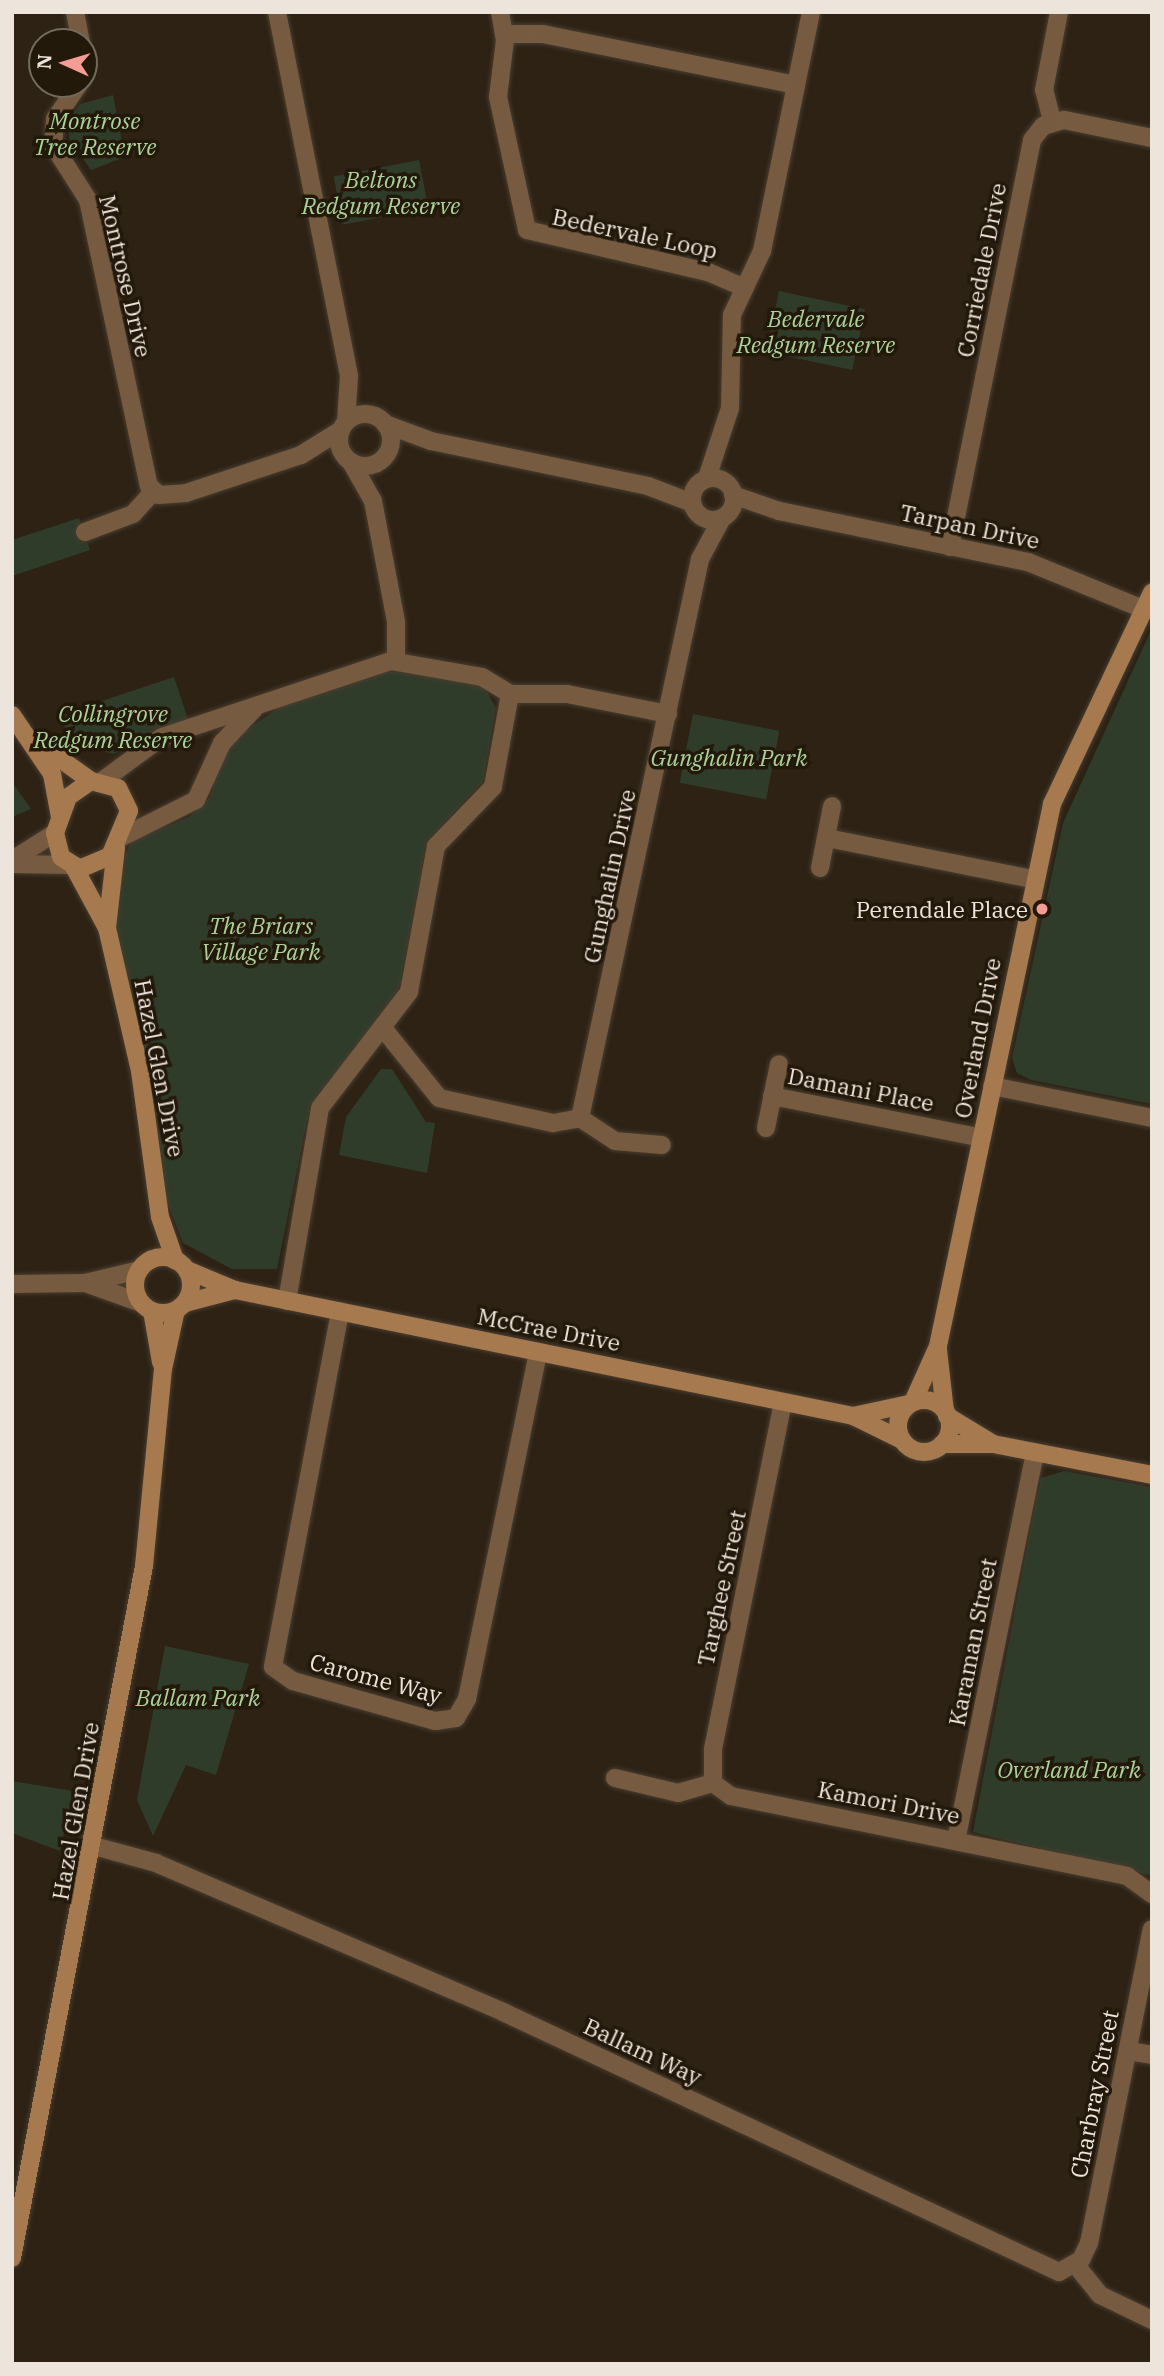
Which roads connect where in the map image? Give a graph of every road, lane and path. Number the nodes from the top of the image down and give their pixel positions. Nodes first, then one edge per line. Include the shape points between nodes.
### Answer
1 (277, 12) edge
2 (500, 12) edge
3 (811, 12) edge
4 (1059, 12) edge
5 (504, 34) junction
6 (796, 85) junction
7 (69, 98) edge
8 (1052, 121) junction
9 (1152, 138) edge
10 (744, 288) junction
11 (348, 376) junction
12 (382, 421) junction
13 (343, 426) junction
14 (724, 433) junction
15 (431, 441) junction
16 (386, 453) junction
17 (301, 455) junction
18 (347, 458) junction
19 (703, 481) junction
20 (648, 486) junction
21 (154, 491) junction
22 (373, 501) junction
23 (729, 502) junction
24 (695, 508) junction
25 (85, 532) dead end
26 (950, 547) junction
27 (700, 559) junction
28 (1152, 592) edge
29 (1143, 609) junction
30 (396, 660) junction
31 (510, 694) junction
32 (254, 709) junction
33 (668, 714) junction
34 (12, 715) edge
35 (27, 734) junction
36 (96, 781) junction
37 (832, 806) dead end
38 (57, 825) junction
39 (827, 838) junction
40 (118, 843) junction
41 (12, 862) edge
42 (72, 866) junction
43 (820, 868) dead end
44 (1034, 879) junction
45 (107, 928) junction
46 (382, 1027) junction
47 (779, 1064) dead end
48 (992, 1086) junction
49 (772, 1096) junction
50 (580, 1118) junction
51 (1152, 1118) edge
52 (766, 1128) dead end
53 (982, 1138) junction
54 (662, 1145) dead end
55 (160, 1217) junction
56 (181, 1265) junction
57 (145, 1266) junction
58 (85, 1283) junction
59 (12, 1284) edge
60 (235, 1290) junction
61 (287, 1301) junction
62 (147, 1307) junction
63 (181, 1307) junction
64 (340, 1312) junction
65 (938, 1346) junction
66 (538, 1352) junction
67 (163, 1369) junction
68 (783, 1402) junction
69 (911, 1403) junction
70 (946, 1413) junction
71 (853, 1416) junction
72 (902, 1440) junction
73 (943, 1444) junction
74 (993, 1444) junction
75 (1035, 1453) junction
76 (1152, 1475) edge
77 (615, 1778) dead end
78 (713, 1783) junction
79 (956, 1841) junction
80 (94, 1846) junction
81 (1152, 1894) edge
82 (1152, 1929) edge
83 (1128, 2050) junction
84 (1152, 2055) edge
85 (12, 2258) edge
86 (1075, 2264) junction
87 (1152, 2320) edge

1 - 11 street
2 - 5 street, Bedervale Loop
3 - 6 street
4 - 8 street via 1044,90
5 - 6 street via 543,34
5 - 10 street, Bedervale Loop via 498,97 527,230 708,272
6 - 10 street via 762,251
7 - 21 street, Montrose Drive via 55,119 53,145 88,200 141,464
8 - 9 street
8 - 26 street, Corriedale Drive via 1032,140
10 - 14 street via 732,316 733,392
11 - 12 street
11 - 13 street
12 - 13 street via 365,414
12 - 15 street
12 - 16 street
13 - 17 street
13 - 18 street
14 - 19 street
14 - 23 street
15 - 16 street
15 - 20 street
16 - 18 street via 372,465
16 - 22 street
17 - 18 street
17 - 21 street via 175,496
18 - 22 street
19 - 20 street
19 - 23 street
19 - 24 street
20 - 24 street
21 - 25 street via 133,514
22 - 30 street via 396,622
23 - 24 street
23 - 26 street, Tarpan Drive
23 - 27 street, Gunghalin Drive
24 - 27 street, Gunghalin Drive
26 - 29 street, Tarpan Drive via 1048,567
27 - 33 street, Gunghalin Drive
28 - 29 street, Overland Drive
29 - 44 street, Overland Drive via 1065,772
30 - 31 street via 482,677
30 - 32 street
31 - 33 street via 567,694
31 - 46 street via 498,775 436,846 412,982
32 - 36 street via 162,737
32 - 40 street via 222,743 196,800
33 - 50 street, Gunghalin Drive
34 - 35 street
35 - 36 street
35 - 38 street via 52,774
36 - 38 street via 76,788
36 - 40 street via 118,788 127,803
37 - 39 street
38 - 41 street
38 - 42 street via 55,845
39 - 43 street
39 - 44 street
40 - 42 street via 94,868
40 - 45 street, Hazel Glen Drive
41 - 42 street
42 - 45 street, Hazel Glen Drive
44 - 48 street, Overland Drive
45 - 55 street, Hazel Glen Drive via 140,1071
46 - 50 street via 439,1098 553,1123
46 - 61 street via 320,1108
47 - 49 street, Damani Place
48 - 51 street
48 - 53 street, Overland Drive
49 - 52 street, Damani Place
49 - 53 street, Damani Place
50 - 54 street via 615,1141
53 - 65 street, Overland Drive
55 - 56 street, Hazel Glen Drive
55 - 57 street, Hazel Glen Drive
56 - 57 street
56 - 60 street, McCrae Drive
56 - 63 street via 191,1287
57 - 58 street
57 - 62 street via 135,1287
58 - 59 street
58 - 62 street
60 - 61 street, McCrae Drive
60 - 63 street, McCrae Drive
61 - 64 street, McCrae Drive
62 - 63 street
62 - 67 street, Hazel Glen Drive
63 - 67 street, Hazel Glen Drive
64 - 66 street, McCrae Drive
64 - 66 street, Carome Way via 273,1667 293,1681 435,1721 456,1718 467,1699
65 - 69 street, Overland Drive
65 - 70 street, Overland Drive
66 - 68 street, McCrae Drive
67 - 80 street, Hazel Glen Drive via 144,1566
68 - 71 street, McCrae Drive
68 - 78 street, Targhee Street via 713,1749
69 - 70 street via 931,1401
69 - 71 street, McCrae Drive
69 - 72 street via 899,1417
70 - 73 street
70 - 74 street
71 - 72 street, McCrae Drive
72 - 73 street via 917,1451
73 - 74 street
74 - 75 street
75 - 76 street
75 - 79 street, Karaman Street
77 - 78 street via 678,1793
78 - 79 street, Kamori Drive via 731,1796
79 - 81 street, Kamori Drive via 1127,1877
80 - 85 street, Hazel Glen Drive
80 - 86 street, Ballam Way via 156,1863 503,2012 1042,2268 1059,2272
82 - 83 street, Charbray Street
83 - 84 street
83 - 86 street, Charbray Street via 1089,2243
86 - 87 street via 1100,2295

